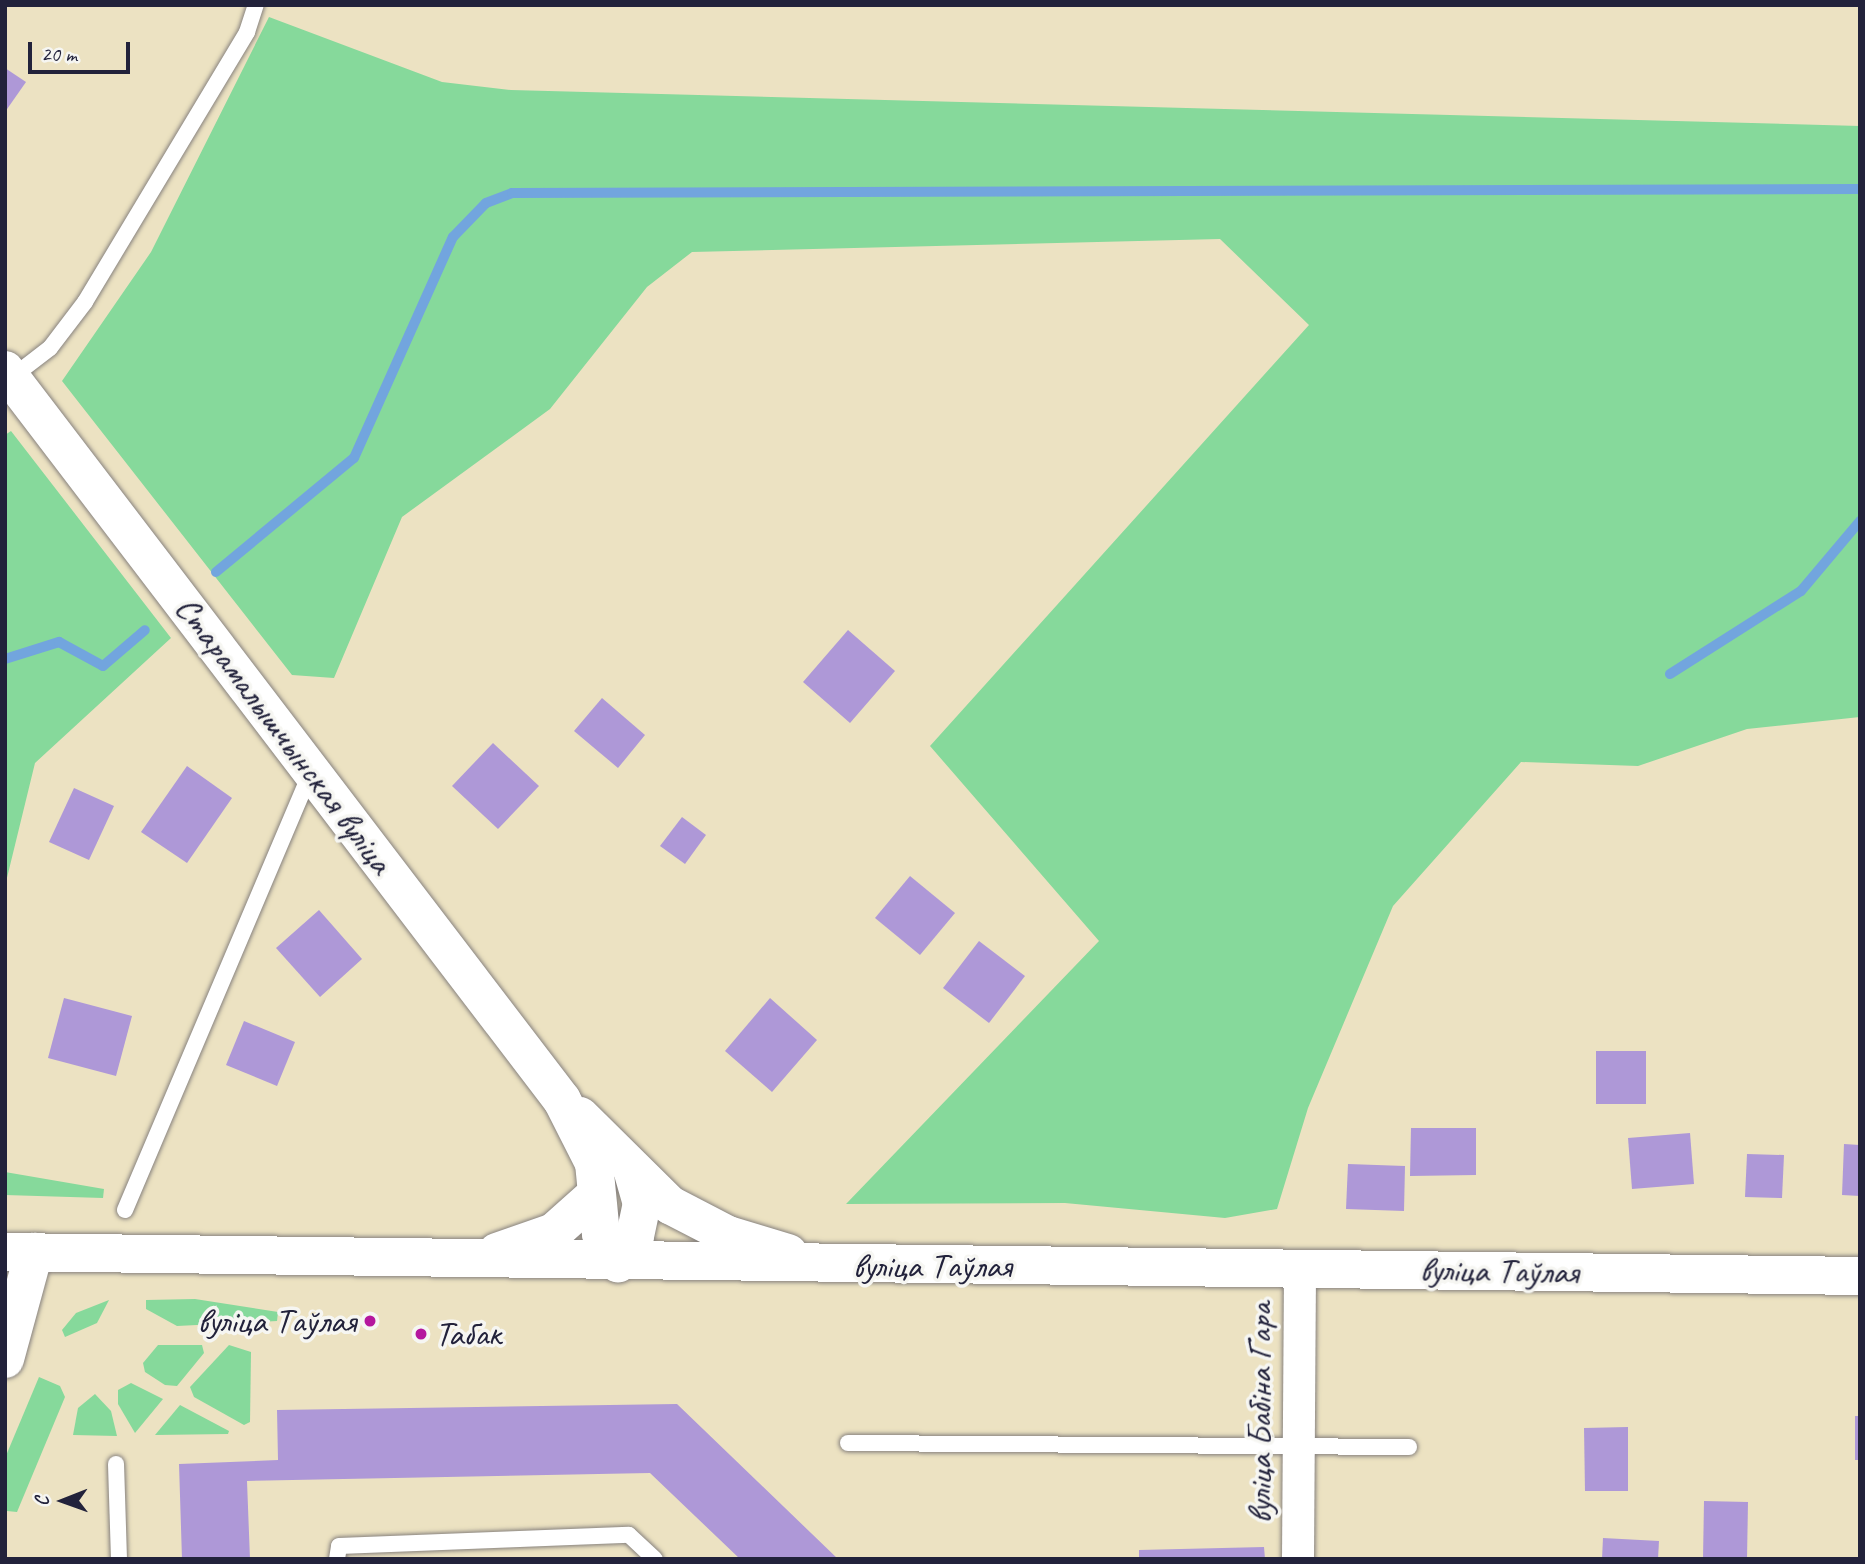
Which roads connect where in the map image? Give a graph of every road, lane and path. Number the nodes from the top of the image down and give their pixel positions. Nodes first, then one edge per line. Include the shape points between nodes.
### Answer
1 (256, 5) edge
2 (8, 374) edge
3 (312, 770) junction
4 (562, 1100) junction
5 (632, 1170) junction
6 (593, 1197) junction
7 (125, 1210) dead end
8 (20, 1252) edge
9 (475, 1260) junction
10 (618, 1263) junction
11 (830, 1266) junction
12 (1300, 1268) junction
13 (1860, 1276) edge
14 (5, 1359) edge
15 (848, 1443) dead end
16 (1299, 1443) junction
17 (1409, 1447) dead end
18 (116, 1464) dead end
19 (119, 1559) edge
20 (337, 1559) edge
21 (655, 1559) edge
22 (1298, 1559) edge

1 - 2 lane via 247,32 85,302 50,348
2 - 3 main road, Старамалышчынская вуліца
3 - 4 main road, Старамалышчынская вуліца
3 - 7 lane
4 - 5 main road
4 - 6 main road via 594,1163
5 - 10 main road via 642,1204 635,1236
5 - 11 main road via 702,1224
6 - 9 main road via 554,1232
6 - 10 main road via 601,1234
8 - 9 main road, вуліца Таўлая
8 - 14 main road
9 - 10 main road, вуліца Таўлая
10 - 11 main road, вуліца Таўлая
11 - 12 main road, вуліца Таўлая
12 - 13 main road, вуліца Таўлая
12 - 16 street, вуліца Бабіна Гара
15 - 16 lane
16 - 17 lane
16 - 22 street, вуліца Бабіна Гара
18 - 19 lane
20 - 21 lane via 339,1546 629,1535

